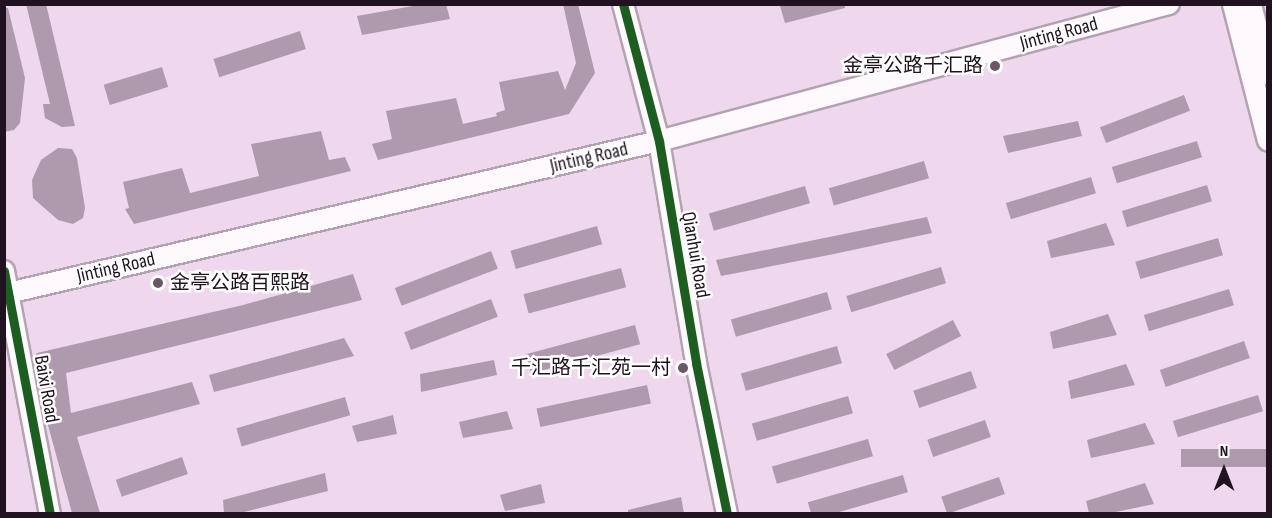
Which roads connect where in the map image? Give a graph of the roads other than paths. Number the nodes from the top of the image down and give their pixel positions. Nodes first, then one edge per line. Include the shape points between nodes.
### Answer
1 (624, 4) edge
2 (1169, 4) edge
3 (1233, 4) edge
4 (1250, 4) edge
5 (1268, 74) edge
6 (1268, 140) edge
7 (659, 141) junction
8 (4, 271) edge
9 (7, 293) edge
10 (50, 513) edge
11 (727, 513) edge

1 - 7 main road, Qianhui Road
2 - 7 main road, Jinting Road
3 - 6 main road
4 - 5 main road
7 - 9 main road, Jinting Road
7 - 11 main road, Qianhui Road via 696,363
8 - 9 main road, Baixi Road
9 - 10 main road, Baixi Road

